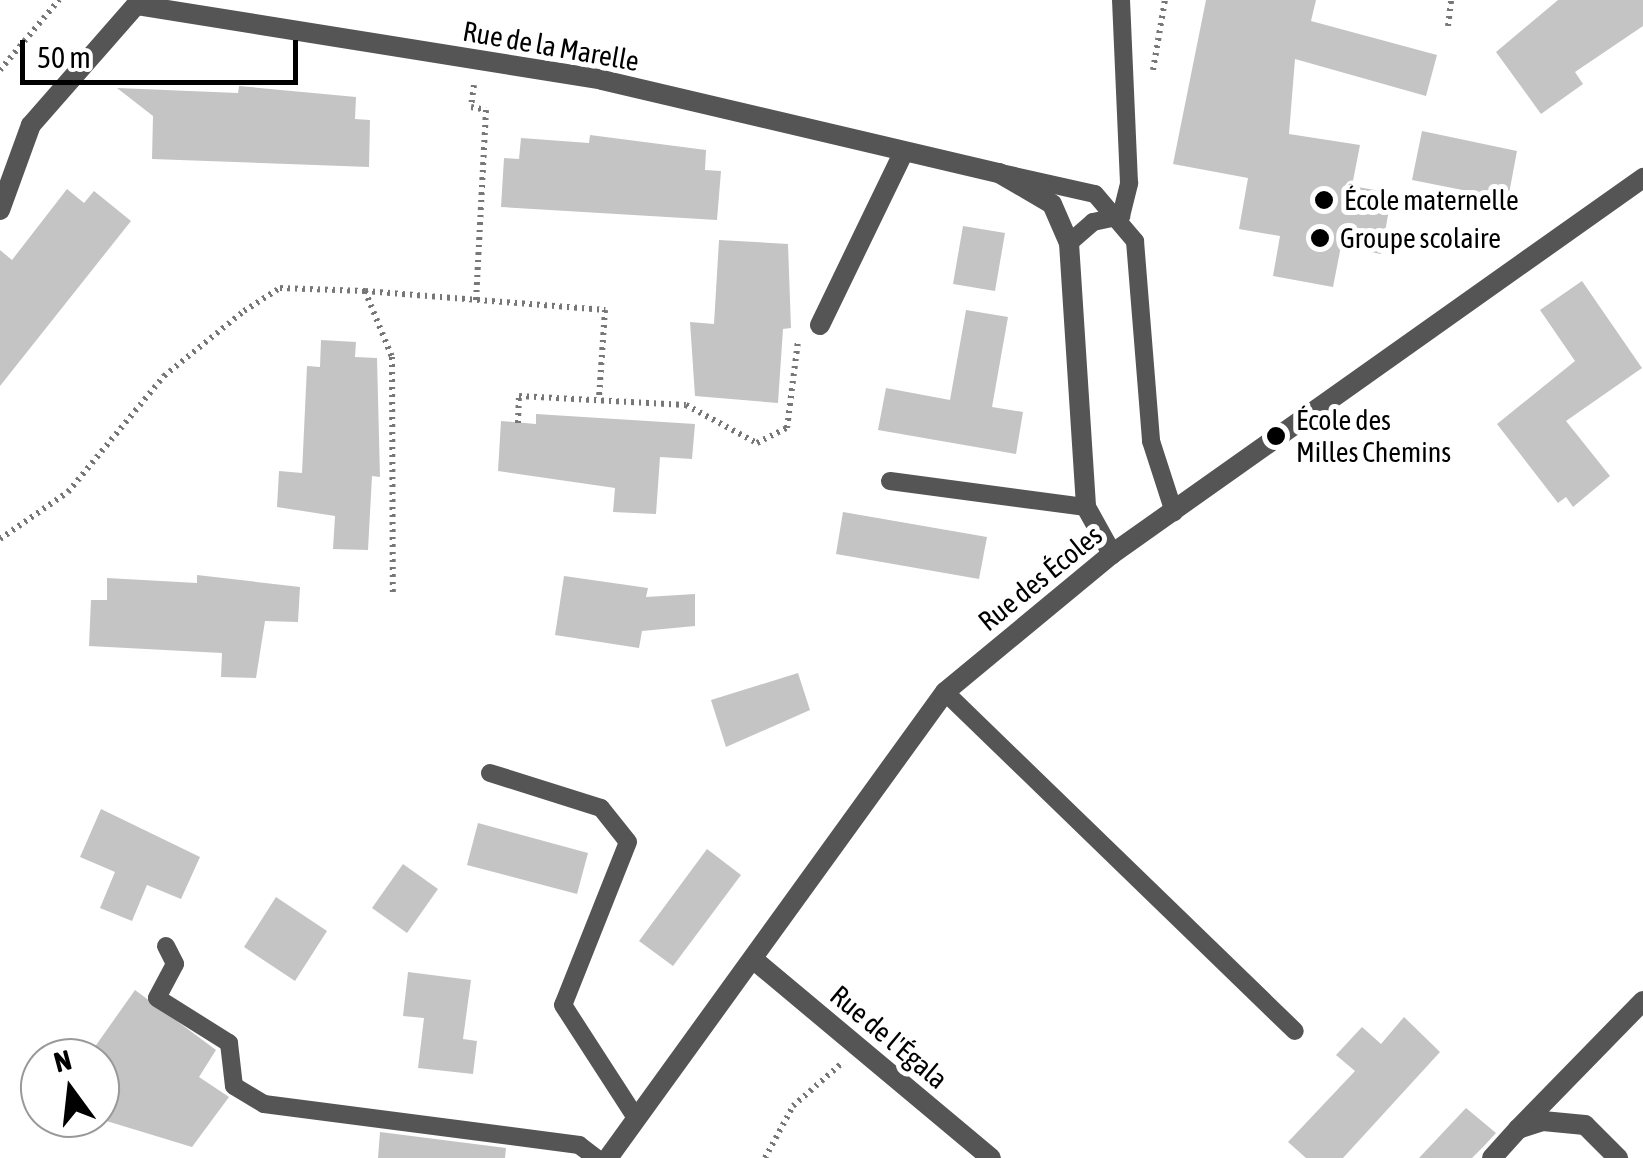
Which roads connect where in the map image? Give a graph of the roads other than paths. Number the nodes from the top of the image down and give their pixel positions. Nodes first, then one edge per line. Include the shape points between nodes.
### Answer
1 (1121, 0) edge
2 (903, 153) junction
3 (1000, 173) junction
4 (1643, 178) edge
5 (0, 210) edge
6 (1121, 216) junction
7 (1069, 243) junction
8 (820, 325) road end
9 (890, 480) dead end
10 (1086, 506) junction
11 (1174, 512) junction
12 (1112, 554) junction
13 (945, 692) junction
14 (490, 773) dead end
15 (166, 946) dead end
16 (753, 958) junction
17 (1643, 1001) edge
18 (1295, 1031) dead end
19 (636, 1118) junction
20 (1518, 1129) junction
21 (596, 1158) edge
22 (608, 1158) edge
23 (992, 1158) edge
24 (1492, 1158) edge
25 (1618, 1158) edge

1 - 6 lane via 1129,183
2 - 3 street, Rue de la Marelle
2 - 5 street, Rue de la Marelle via 602,80 136,5 31,124
2 - 8 street
3 - 6 lane via 1054,179
3 - 7 street, Rue de la Marelle via 1052,204
4 - 11 street, Rue des Écoles
6 - 7 lane via 1093,222
6 - 11 lane via 1135,240 1151,441
7 - 10 street, Rue de la Marelle
9 - 10 lane
10 - 12 street, Rue de la Marelle via 1090,530
11 - 12 street, Rue des Écoles
12 - 13 street, Rue des Écoles
13 - 16 street, Rue des Écoles
13 - 18 lane
14 - 19 lane via 602,808 628,842 563,1005
15 - 21 lane via 175,964 157,998 229,1043 234,1086 264,1104 578,1145
16 - 19 street, Rue des Écoles
16 - 23 street, Rue de l'Égala
17 - 20 street
19 - 22 street, Rue des Écoles
20 - 24 street
20 - 25 street via 1585,1124

